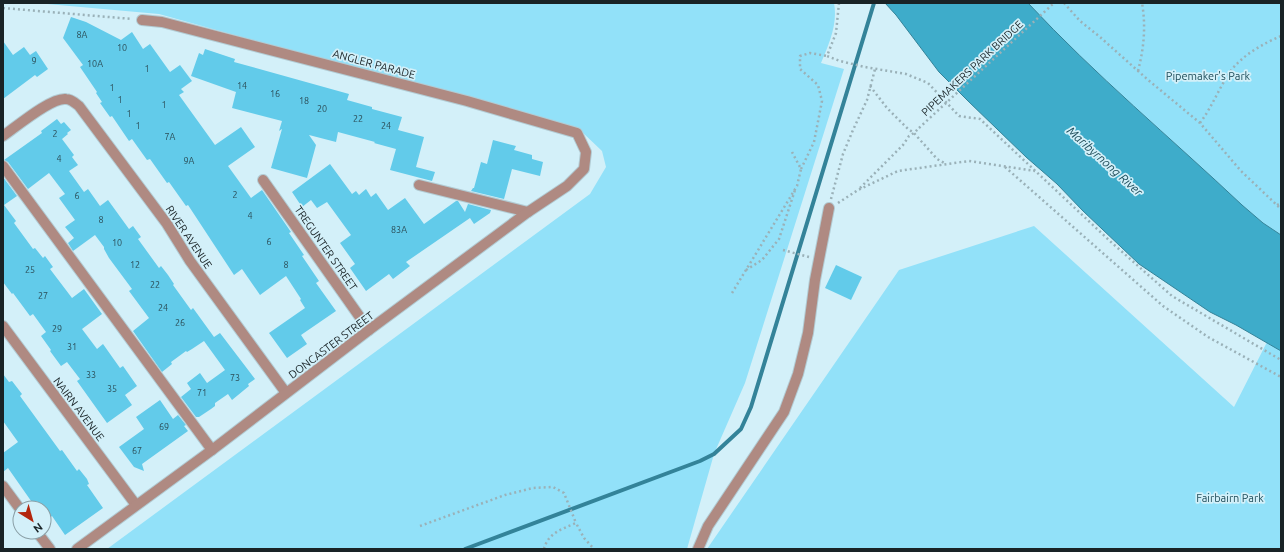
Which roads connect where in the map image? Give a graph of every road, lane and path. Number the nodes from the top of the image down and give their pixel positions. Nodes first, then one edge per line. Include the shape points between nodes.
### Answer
1 (839, 3) edge
2 (1054, 3) edge
3 (1064, 3) edge
4 (1142, 3) edge
5 (3, 8) edge
6 (142, 20) joint
7 (1281, 36) edge
8 (827, 56) junction
9 (875, 69) junction
10 (1138, 71) junction
11 (870, 86) junction
12 (1200, 123) junction
13 (914, 133) junction
14 (3, 136) edge
15 (586, 152) joint
16 (792, 152) dead end
17 (946, 164) junction
18 (3, 166) edge
19 (1005, 167) junction
20 (801, 169) junction
21 (1037, 172) junction
22 (262, 180) dead end
23 (419, 185) dead end
24 (797, 186) junction
25 (858, 190) junction
26 (1281, 203) edge
27 (1277, 205) junction
28 (829, 208) junction
29 (1281, 209) edge
30 (528, 212) junction
31 (783, 250) dead end
32 (809, 257) dead end
33 (746, 270) junction
34 (732, 293) dead end
35 (3, 326) edge
36 (369, 330) junction
37 (1281, 360) edge
38 (1281, 377) edge
39 (286, 393) junction
40 (212, 450) junction
41 (3, 486) edge
42 (13, 500) edge
43 (136, 506) junction
44 (576, 523) junction
45 (420, 526) dead end
46 (43, 540) edge
47 (50, 549) edge
48 (77, 549) edge
49 (544, 549) edge
50 (594, 549) edge
51 (698, 549) edge

1 - 8 path via 836,33
2 - 13 path, PIPEMAKERS PARK BRIDGE, bridge
3 - 10 path via 1080,21
4 - 10 path via 1143,50
5 - 6 path
6 - 15 street, ANGLER PARADE via 162,22 444,95 577,133
7 - 12 path via 1252,51 1231,71 1209,112
8 - 9 path
8 - 20 path via 810,53 800,56 800,69 818,85 822,101 814,142
9 - 11 path
9 - 21 path via 906,74 928,83 959,116 980,119
10 - 12 path
11 - 13 path via 887,108
11 - 28 path via 867,100 843,154
12 - 27 path via 1241,171
13 - 17 path via 937,159
13 - 25 path, PIPEMAKERS PARK BRIDGE
14 - 39 street, RIVER AVENUE via 51,102 62,99 74,102 85,113 167,224 190,261
15 - 30 street, DONCASTER STREET via 584,169 567,186
16 - 20 path
17 - 19 path via 969,161
17 - 25 path via 898,171
18 - 40 street
19 - 21 path
19 - 38 path via 1163,306 1208,338
20 - 24 path
21 - 37 path via 1172,296
22 - 36 street, TREGUNTER STREET
23 - 30 street
24 - 33 path
24 - 33 path via 779,239 762,260
25 - 28 path
26 - 27 path
27 - 29 path
28 - 51 street via 808,333 798,374 784,412 708,526
30 - 36 street, DONCASTER STREET
31 - 32 path
33 - 34 path
35 - 43 street, NAIRN AVENUE
36 - 39 street, DONCASTER STREET
39 - 40 street, DONCASTER STREET
40 - 43 street, DONCASTER STREET
41 - 42 street
43 - 48 street, DONCASTER STREET
44 - 45 path via 564,493 553,487 533,488 505,495
44 - 49 path via 555,532
44 - 50 path
46 - 47 street

